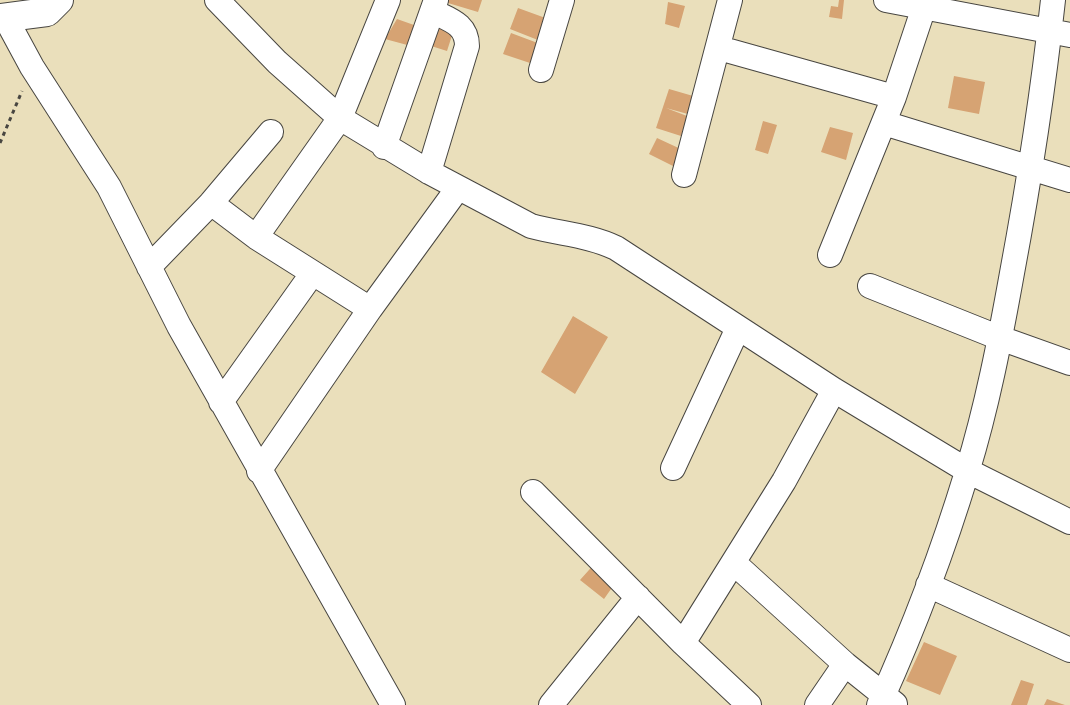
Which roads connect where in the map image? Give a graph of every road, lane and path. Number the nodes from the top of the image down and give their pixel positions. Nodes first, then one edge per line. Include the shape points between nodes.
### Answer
1 (59, 0) edge
2 (216, 0) edge
3 (388, 0) edge
4 (562, 0) edge
5 (730, 0) edge
6 (886, 0) edge
7 (1053, 0) edge
8 (434, 6) edge
9 (924, 7) junction
10 (3, 19) edge
11 (1060, 34) edge
12 (719, 48) junction
13 (32, 67) junction
14 (541, 70) dead end
15 (894, 97) junction
16 (340, 118) junction
17 (884, 123) junction
18 (271, 132) dead end
19 (0, 143) edge
20 (384, 146) junction
21 (1031, 168) junction
22 (429, 172) junction
23 (684, 175) dead end
24 (1070, 180) edge
25 (458, 188) junction
26 (211, 203) junction
27 (256, 237) junction
28 (830, 255) dead end
29 (149, 267) junction
30 (312, 274) junction
31 (870, 286) dead end
32 (370, 308) junction
33 (738, 328) junction
34 (1000, 338) junction
35 (1070, 364) edge
36 (834, 390) junction
37 (221, 402) junction
38 (673, 468) dead end
39 (968, 470) junction
40 (259, 471) junction
41 (533, 492) dead end
42 (1070, 522) edge
43 (734, 563) junction
44 (928, 585) junction
45 (638, 597) junction
46 (683, 642) junction
47 (1070, 650) edge
48 (845, 664) junction
49 (886, 701) edge
50 (393, 705) edge
51 (551, 705) edge
52 (749, 705) edge
53 (817, 705) edge

1 - 10 street via 47,12
2 - 16 street via 277,62
3 - 16 street
4 - 14 street
5 - 12 street
6 - 9 street
7 - 11 street
8 - 20 street
8 - 22 street via 466,31 467,46
9 - 11 street
9 - 15 street
10 - 13 street
11 - 21 street
12 - 15 street
12 - 23 street
13 - 19 path
13 - 29 street via 109,187
15 - 17 street
16 - 20 street
16 - 27 street
17 - 21 street
17 - 28 street
18 - 26 street
20 - 22 street
21 - 24 street
21 - 34 street
22 - 25 street
25 - 32 street
25 - 33 street via 531,226 583,236 616,248
26 - 27 street
26 - 29 street
27 - 30 street
29 - 37 street
30 - 32 street
30 - 37 street
31 - 34 street
32 - 40 street
33 - 36 street
33 - 38 street
34 - 35 street
34 - 39 street
36 - 39 street
36 - 43 street via 784,482
37 - 40 street
39 - 42 street
39 - 44 street
40 - 50 street
41 - 45 street
43 - 46 street
43 - 48 street
44 - 47 street
44 - 49 street
45 - 46 street
45 - 51 street
46 - 52 street
48 - 49 street
48 - 53 street

